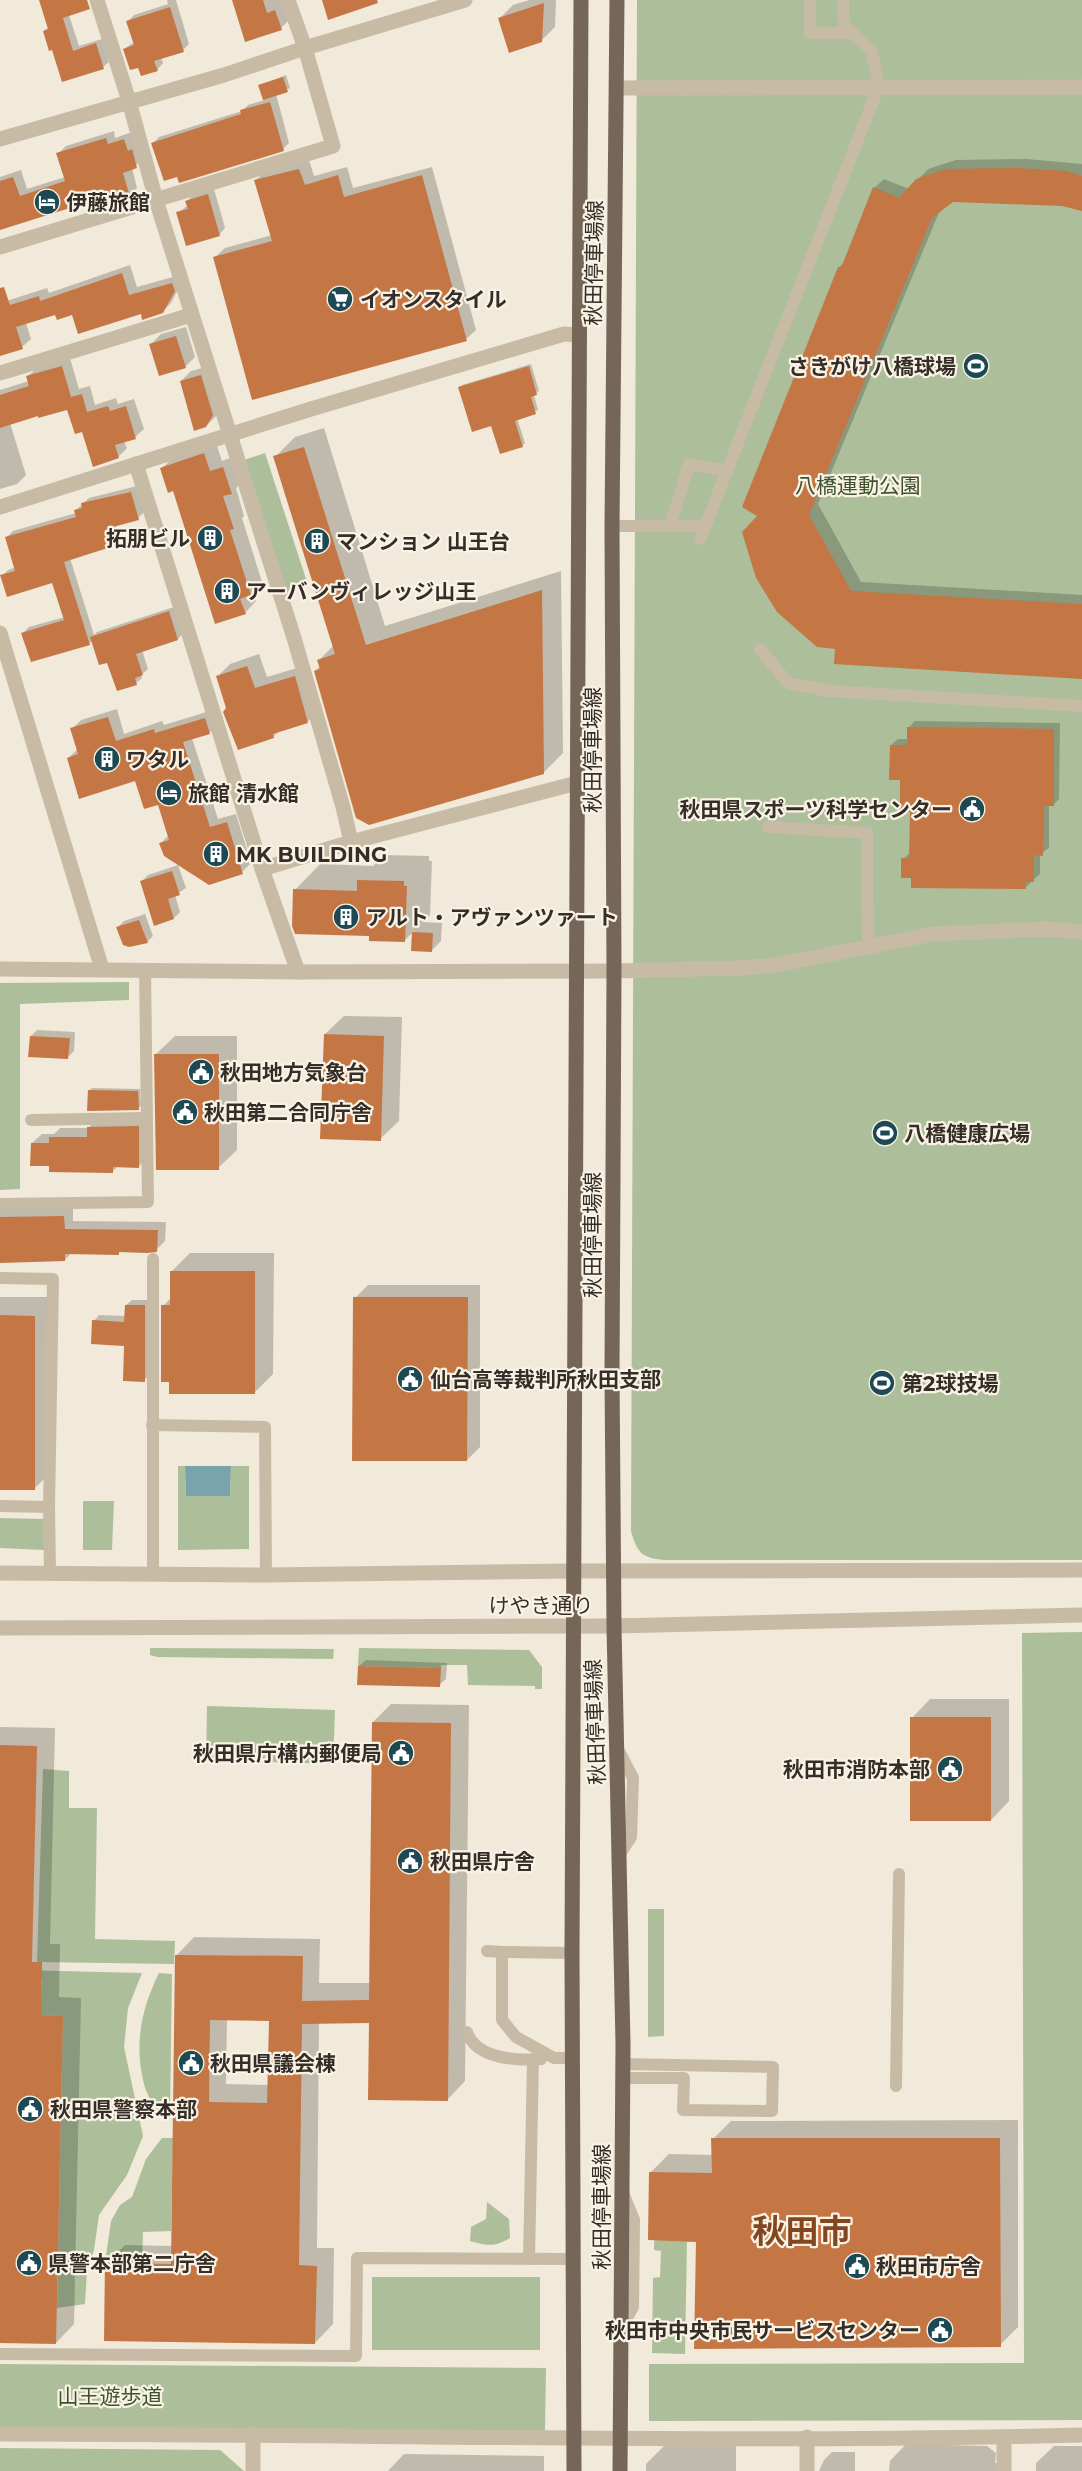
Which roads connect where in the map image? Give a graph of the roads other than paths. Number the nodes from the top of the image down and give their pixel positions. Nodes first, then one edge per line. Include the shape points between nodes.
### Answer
1 (97, 0) edge
2 (288, 0) edge
3 (465, 0) edge
4 (581, 0) edge
5 (617, 0) edge
6 (810, 0) edge
7 (843, 0) edge
8 (853, 33) junction
9 (304, 48) junction
10 (879, 86) junction
11 (1082, 87) edge
12 (617, 88) junction
13 (129, 101) junction
14 (0, 139) edge
15 (156, 200) junction
16 (0, 247) edge
17 (191, 315) junction
18 (579, 335) junction
19 (0, 373) edge
20 (228, 434) junction
21 (136, 464) junction
22 (727, 471) junction
23 (0, 507) edge
24 (612, 526) junction
25 (670, 526) junction
26 (705, 526) junction
27 (700, 539) dead end
28 (0, 633) edge
29 (760, 649) dead end
30 (1082, 706) edge
31 (577, 783) junction
32 (768, 827) dead end
33 (351, 842) junction
34 (262, 869) junction
35 (1082, 932) edge
36 (868, 947) junction
37 (0, 969) edge
38 (102, 969) junction
39 (145, 969) junction
40 (576, 971) junction
41 (614, 971) junction
42 (298, 972) junction
43 (147, 1118) junction
44 (31, 1120) dead end
45 (0, 1204) edge
46 (153, 1259) dead end
47 (0, 1278) edge
48 (152, 1425) junction
49 (0, 1506) edge
50 (49, 1507) junction
51 (1082, 1570) edge
52 (574, 1571) junction
53 (613, 1572) junction
54 (0, 1573) edge
55 (50, 1573) junction
56 (153, 1574) junction
57 (266, 1575) junction
58 (1082, 1615) edge
59 (573, 1626) junction
60 (614, 1626) junction
61 (0, 1628) edge
62 (899, 1875) dead end
63 (487, 1951) dead end
64 (502, 1952) junction
65 (572, 1953) junction
66 (467, 2032) dead end
67 (554, 2058) junction
68 (573, 2058) junction
69 (533, 2059) junction
70 (623, 2071) junction
71 (896, 2086) dead end
72 (530, 2259) junction
73 (573, 2259) junction
74 (0, 2354) edge
75 (0, 2434) edge
76 (253, 2434) junction
77 (1082, 2435) edge
78 (807, 2437) junction
79 (1004, 2437) junction
80 (620, 2439) junction
81 (575, 2440) junction
82 (253, 2471) edge
83 (574, 2471) edge
84 (620, 2471) edge
85 (807, 2471) edge
86 (1004, 2471) edge

1 - 13 street
2 - 9 street
3 - 9 street
4 - 18 main road, 秋田停車場線
5 - 12 main road, 秋田停車場線
6 - 8 lane via 810,33
7 - 8 lane via 844,24
8 - 10 lane via 872,52
9 - 13 street
9 - 15 street via 333,146
10 - 11 street
10 - 12 street
10 - 22 lane
12 - 24 main road, 秋田停車場線
13 - 14 street
13 - 15 street
15 - 16 street
15 - 17 street
17 - 19 street
17 - 20 street
18 - 20 street via 564,334
18 - 31 main road, 秋田停車場線
20 - 21 street
20 - 33 street via 294,638
21 - 23 street
21 - 34 street
22 - 25 lane via 689,464
22 - 26 lane
24 - 25 lane
24 - 41 main road, 秋田停車場線
25 - 26 lane
26 - 27 lane
28 - 38 street
29 - 30 lane via 788,683 829,691
31 - 33 street
31 - 40 main road, 秋田停車場線
32 - 36 lane via 867,833
33 - 34 street
34 - 42 street
35 - 36 street via 1047,929 933,934
36 - 41 street via 776,965
37 - 38 street
38 - 39 street
39 - 42 street
39 - 43 lane
40 - 41 street
40 - 42 street
40 - 52 main road, 秋田停車場線
41 - 53 main road, 秋田停車場線
43 - 44 lane
43 - 45 lane via 148,1202
46 - 48 lane
47 - 50 lane via 53,1279
48 - 56 lane
48 - 57 lane via 265,1427
49 - 50 lane
50 - 55 lane
51 - 53 street, けやき通り
52 - 53 street, けやき通り
52 - 57 street, けやき通り
52 - 59 main road, 秋田停車場線
53 - 60 main road, 秋田停車場線
54 - 55 street, けやき通り
55 - 56 street, けやき通り
56 - 57 street, けやき通り
58 - 60 street, けやき通り
59 - 60 street, けやき通り
59 - 61 street, けやき通り
59 - 65 main road, 秋田停車場線
60 - 70 main road, 秋田停車場線
62 - 71 lane
63 - 64 lane
64 - 65 lane
64 - 67 lane via 502,2020 516,2037
65 - 68 main road, 秋田停車場線
66 - 69 lane via 477,2047 498,2056
67 - 68 lane
67 - 69 lane
68 - 73 main road, 秋田停車場線
69 - 72 lane
70 - 70 lane via 773,2067 772,2111 683,2110 684,2078
70 - 80 main road, 秋田停車場線
72 - 73 lane
72 - 74 lane via 357,2258 356,2356
73 - 81 main road, 秋田停車場線
75 - 76 street
76 - 81 street
76 - 82 street
77 - 79 street
78 - 79 street
78 - 80 street
78 - 85 street
79 - 86 street
80 - 81 street
80 - 84 main road, 秋田停車場線
81 - 83 main road, 秋田停車場線

